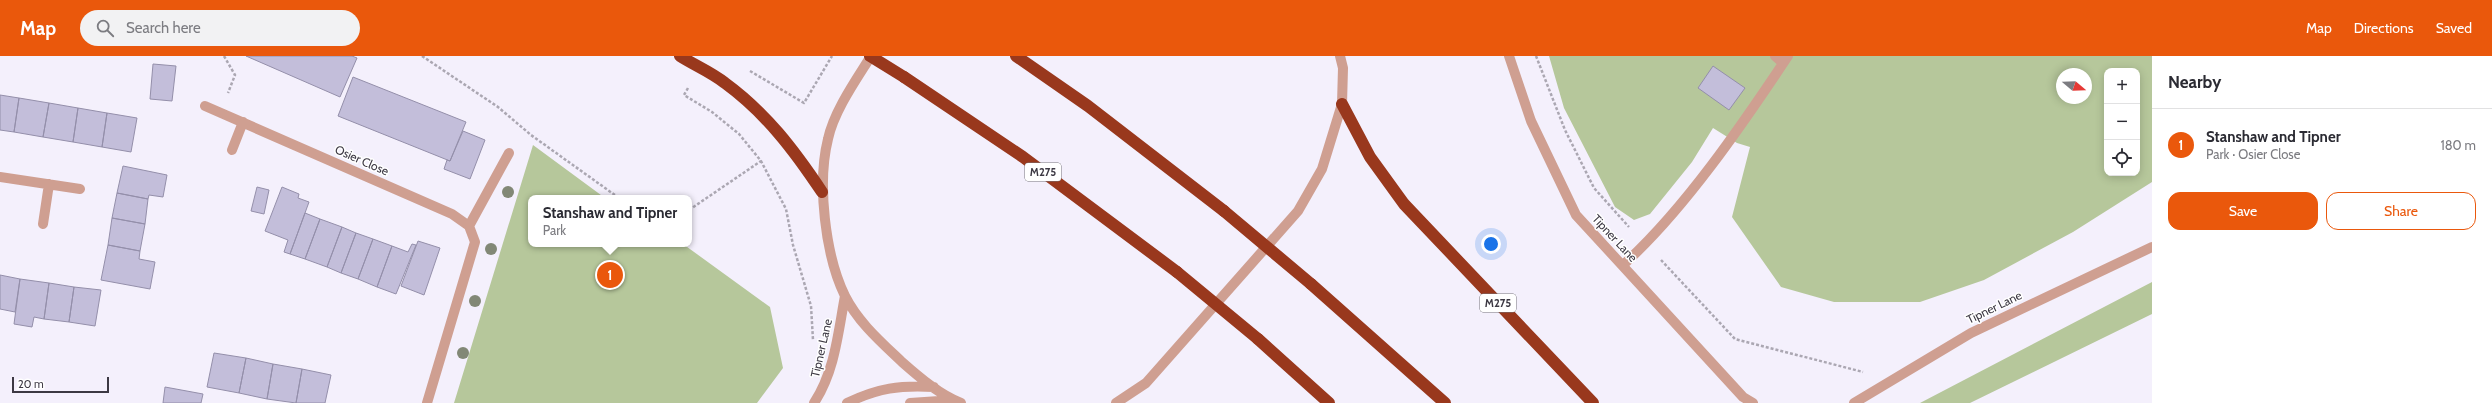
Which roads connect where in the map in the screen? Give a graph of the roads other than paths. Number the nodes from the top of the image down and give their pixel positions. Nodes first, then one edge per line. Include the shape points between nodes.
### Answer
1 (680, 56) edge
2 (871, 56) edge
3 (1016, 56) edge
4 (1340, 56) edge
5 (1509, 56) edge
6 (1782, 58) edge
7 (1342, 104) junction
8 (205, 106) dead end
9 (243, 122) junction
10 (232, 150) dead end
11 (509, 153) dead end
12 (0, 177) edge
13 (49, 184) junction
14 (80, 189) dead end
15 (822, 192) junction
16 (43, 224) dead end
17 (469, 226) junction
18 (2152, 247) edge
19 (1623, 265) junction
20 (845, 296) junction
21 (934, 386) junction
22 (958, 402) edge
23 (427, 403) edge
24 (814, 403) edge
25 (847, 403) edge
26 (910, 403) edge
27 (1116, 403) edge
28 (1329, 403) edge
29 (1445, 403) edge
30 (1593, 403) edge
31 (1753, 403) edge
32 (1854, 403) edge

1 - 15 highway via 723,82 754,106 795,151
2 - 15 street via 847,96 828,138
2 - 28 highway, M275, bridge via 1024,157 1177,272
3 - 29 highway, bridge via 1088,106 1224,211
4 - 7 street via 1343,68
5 - 19 street, Tipner Lane via 1530,121 1576,215
6 - 19 street via 1698,180 1646,244
7 - 27 street via 1322,169 1298,211 1146,384
7 - 30 highway, M275 via 1370,157 1404,204
8 - 9 street, Osier Close
9 - 10 street
9 - 17 street, Osier Close via 452,214
11 - 17 street
12 - 13 street
13 - 14 street
13 - 16 street
15 - 20 street via 830,244
17 - 23 street via 475,242
18 - 32 street, Tipner Lane via 1971,333
19 - 31 street, Tipner Lane via 1743,397
20 - 21 street via 869,331 915,374
20 - 24 street, Tipner Lane via 832,366 825,386
21 - 22 street
21 - 25 street via 903,385 869,392
22 - 26 street

